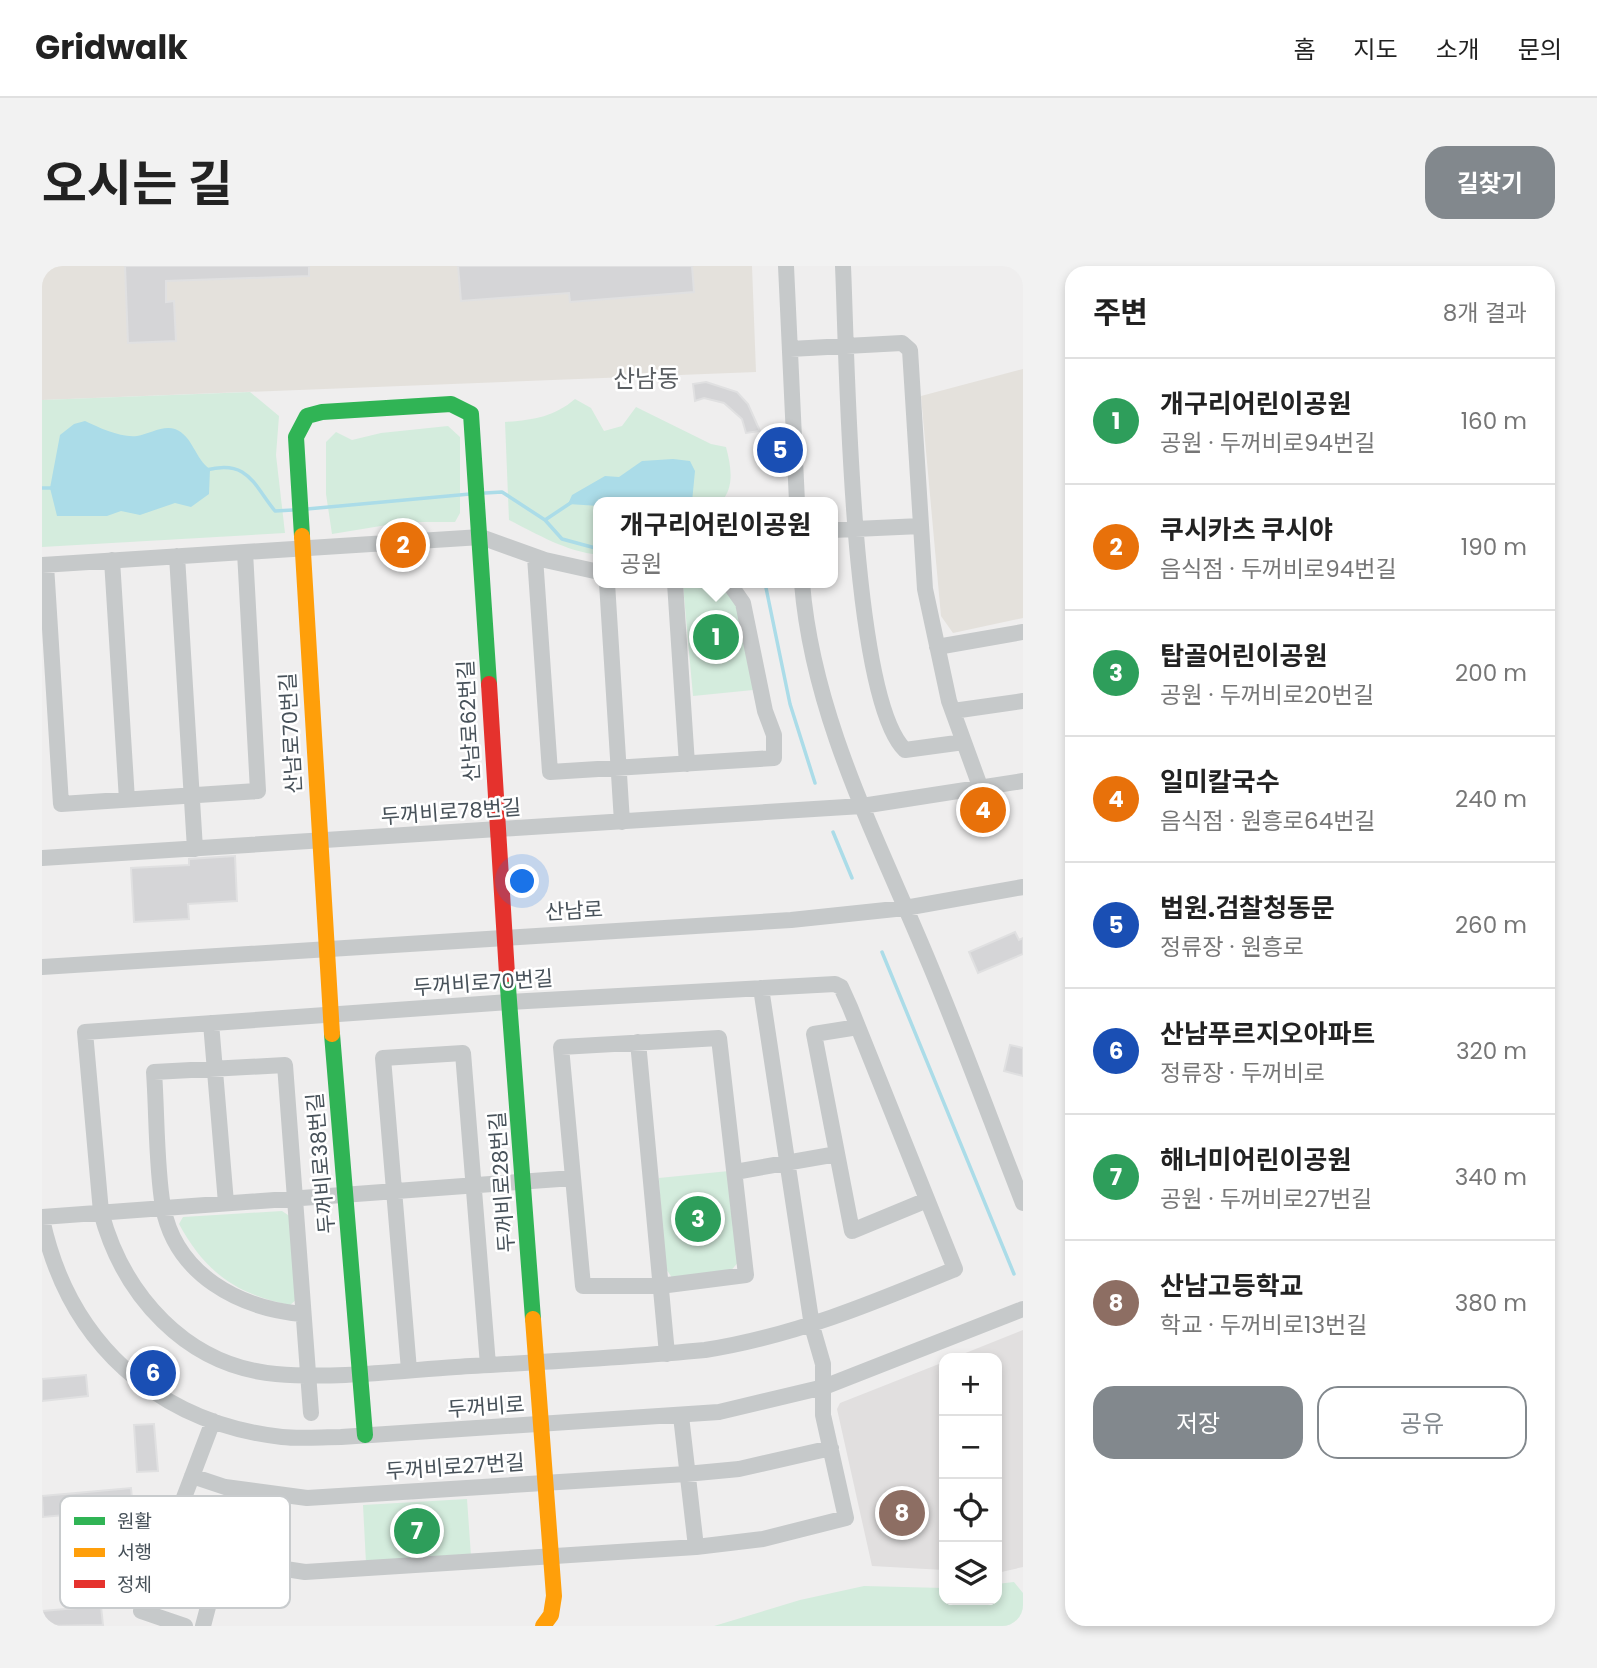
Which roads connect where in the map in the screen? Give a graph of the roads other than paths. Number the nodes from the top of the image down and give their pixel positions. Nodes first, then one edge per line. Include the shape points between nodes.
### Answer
1 (786, 266) edge
2 (843, 266) edge
3 (847, 346) junction
4 (790, 349) junction
5 (475, 439) joint
6 (797, 497) edge
7 (920, 526) junction
8 (856, 529) junction
9 (838, 530) edge
10 (481, 537) junction
11 (301, 548) junction
12 (246, 552) junction
13 (177, 556) junction
14 (535, 557) junction
15 (112, 560) junction
16 (44, 565) edge
17 (593, 571) edge
18 (607, 588) edge
19 (675, 588) edge
20 (732, 588) edge
21 (803, 588) edge
22 (1023, 632) edge
23 (937, 646) junction
24 (1023, 701) edge
25 (953, 711) junction
26 (964, 742) junction
27 (687, 764) junction
28 (619, 768) junction
29 (1023, 781) edge
30 (981, 789) junction
31 (192, 796) junction
32 (127, 800) junction
33 (862, 806) junction
34 (622, 822) junction
35 (497, 830) junction
36 (318, 841) junction
37 (195, 849) junction
38 (42, 858) edge
39 (1023, 887) edge
40 (905, 908) junction
41 (504, 937) junction
42 (325, 948) junction
43 (42, 967) edge
44 (761, 988) junction
45 (509, 1002) junction
46 (330, 1014) junction
47 (211, 1023) junction
48 (858, 1027) junction
49 (638, 1042) junction
50 (215, 1069) junction
51 (837, 1154) junction
52 (787, 1163) junction
53 (735, 1172) junction
54 (573, 1178) junction
55 (523, 1181) junction
56 (474, 1185) junction
57 (394, 1191) junction
58 (344, 1194) junction
59 (295, 1198) junction
60 (927, 1200) junction
61 (226, 1203) junction
62 (1023, 1203) edge
63 (163, 1208) junction
64 (101, 1212) junction
65 (42, 1218) edge
66 (660, 1286) junction
67 (1023, 1310) edge
68 (302, 1314) junction
69 (812, 1326) junction
70 (667, 1354) junction
71 (536, 1362) junction
72 (488, 1365) junction
73 (409, 1370) junction
74 (359, 1373) junction
75 (308, 1375) junction
76 (824, 1387) junction
77 (311, 1413) dead end
78 (681, 1416) junction
79 (213, 1421) junction
80 (541, 1424) junction
81 (365, 1435) junction
82 (831, 1448) junction
83 (686, 1474) junction
84 (192, 1476) junction
85 (545, 1482) junction
86 (239, 1489) junction
87 (184, 1496) edge
88 (237, 1496) edge
89 (695, 1547) junction
90 (551, 1555) junction
91 (290, 1570) edge
92 (142, 1608) edge
93 (208, 1608) edge
94 (185, 1626) edge
95 (203, 1626) edge
96 (543, 1626) edge

1 - 4 street
2 - 3 street
3 - 4 street
3 - 7 street via 902,343 910,350
3 - 8 street
4 - 6 street
5 - 10 street, 산남로62번길
5 - 11 street, 산남로70번길 via 471,414 458,405 307,416 296,437
7 - 8 street
7 - 23 street via 925,589
8 - 9 street
8 - 26 street via 872,657 898,744 914,751
10 - 11 street
10 - 14 street
10 - 35 street, 산남로62번길
11 - 12 street
11 - 36 street, 산남로70번길
12 - 13 street
12 - 31 street via 258,791
13 - 15 street
13 - 31 street
14 - 17 street
14 - 28 street via 550,772
15 - 16 street
15 - 32 street
16 - 32 street via 61,804
18 - 28 street
19 - 27 street
20 - 27 street via 743,603 774,735 774,758
21 - 33 street via 829,716
22 - 23 street
23 - 25 street
24 - 25 street
25 - 26 street
26 - 30 street
27 - 28 street
28 - 34 street
29 - 30 street, 두꺼비로78번길
30 - 33 street, 두꺼비로78번길
31 - 32 street
31 - 37 street
33 - 34 street, 두꺼비로78번길
33 - 40 street
34 - 35 street, 두꺼비로78번길
35 - 36 street, 두꺼비로78번길
35 - 41 street, 산남로62번길
36 - 37 street, 두꺼비로78번길
36 - 42 street, 산남로70번길
37 - 38 street, 두꺼비로78번길
39 - 40 street, 산남로
40 - 41 street, 산남로 via 791,920
40 - 62 street
41 - 42 street, 산남로
41 - 45 street, 두꺼비로28번길
42 - 43 street, 산남로
42 - 46 street, 두꺼비로38번길
44 - 45 street, 두꺼비로70번길
44 - 48 street, 두꺼비로70번길 via 835,984 841,987
44 - 52 street
45 - 46 street, 두꺼비로70번길
45 - 55 street, 두꺼비로28번길
46 - 47 street, 두꺼비로70번길
46 - 58 street, 두꺼비로38번길
47 - 50 street
47 - 64 street, 두꺼비로70번길 via 85,1032
48 - 51 street via 814,1034
48 - 60 street, 두꺼비로70번길
49 - 53 street via 719,1038
49 - 54 street via 561,1047
49 - 66 street
50 - 59 street via 285,1065
50 - 61 street
50 - 63 street via 154,1072
51 - 52 street
51 - 60 street via 852,1231
52 - 53 street
52 - 69 street
53 - 66 street via 746,1275
54 - 55 street
54 - 66 street via 583,1286
55 - 56 street
55 - 71 street, 두꺼비로28번길
56 - 57 street
56 - 57 street via 463,1053 383,1058
56 - 72 street
57 - 58 street
57 - 73 street
58 - 59 street
58 - 74 street, 두꺼비로38번길
59 - 61 street
59 - 68 street
60 - 69 street, 두꺼비로70번길 via 955,1269
61 - 63 street
63 - 64 street
63 - 68 street via 181,1249 215,1285 259,1308
64 - 65 street
64 - 75 street via 121,1268 136,1293 176,1334 226,1362 274,1374
65 - 79 street, 두꺼비로 via 61,1285 85,1326 120,1366 147,1387
66 - 70 street
67 - 76 street, 두꺼비로
68 - 75 street
69 - 70 street via 751,1343
69 - 76 street
70 - 71 street
71 - 72 street
71 - 80 street, 두꺼비로28번길
72 - 73 street
73 - 74 street
74 - 75 street
74 - 81 street, 두꺼비로38번길
75 - 77 street
76 - 78 street, 두꺼비로 via 744,1407
76 - 82 street via 823,1415
78 - 80 street, 두꺼비로
78 - 83 street
79 - 81 street, 두꺼비로 via 284,1437
79 - 84 street
80 - 81 street, 두꺼비로
80 - 85 street, 두꺼비로27번길
82 - 83 street, 두꺼비로27번길 via 739,1469
82 - 89 street via 846,1518 763,1539
83 - 85 street, 두꺼비로27번길
83 - 89 street
84 - 86 street, 두꺼비로27번길
84 - 87 street
85 - 86 street, 두꺼비로27번길 via 307,1498
85 - 90 street, 두꺼비로27번길
86 - 88 street
89 - 90 street
90 - 91 street
90 - 96 street, 두꺼비로27번길 via 554,1596 551,1615
92 - 94 street
93 - 95 street

